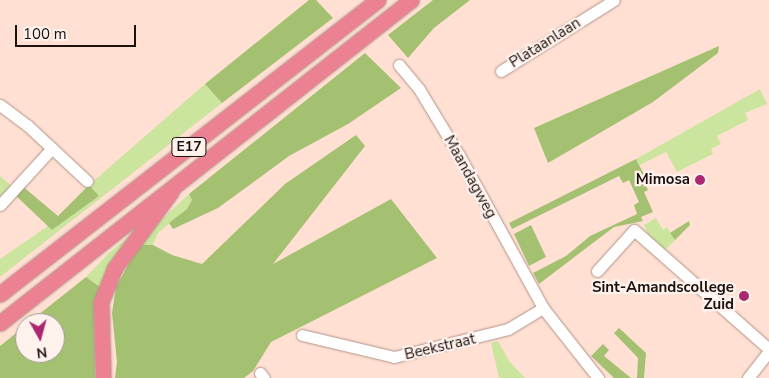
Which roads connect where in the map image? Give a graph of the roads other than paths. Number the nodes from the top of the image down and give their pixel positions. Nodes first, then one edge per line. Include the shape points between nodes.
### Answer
1 (378, 0) edge
2 (411, 0) edge
3 (614, 0) edge
4 (399, 65) dead end
5 (502, 71) dead end
6 (0, 105) edge
7 (52, 148) junction
8 (87, 181) dead end
9 (177, 182) junction
10 (0, 205) edge
11 (597, 271) dead end
12 (0, 294) edge
13 (543, 308) junction
14 (0, 323) edge
15 (302, 335) dead end
16 (769, 350) edge
17 (103, 378) edge
18 (598, 378) edge
19 (748, 378) edge

1 - 12 highway, E17
2 - 9 highway, E17
3 - 5 street, Plataanlaan
4 - 13 street, Maandagweg via 419,89 459,155
6 - 7 street
7 - 8 street
7 - 10 street
9 - 14 highway, E17
9 - 17 highway via 114,268 101,302
11 - 16 street via 634,230
13 - 15 street, Beekstraat via 508,329 394,357
13 - 18 street
16 - 19 street

